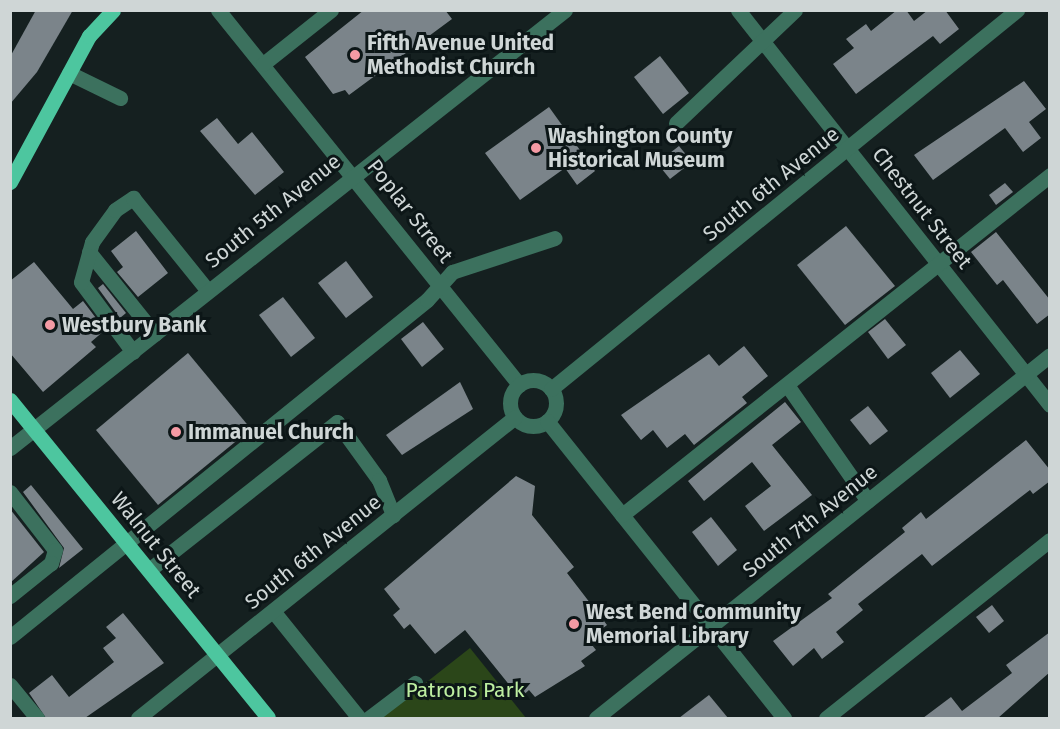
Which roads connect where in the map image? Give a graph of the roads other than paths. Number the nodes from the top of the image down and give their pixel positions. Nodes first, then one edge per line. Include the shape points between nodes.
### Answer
1 (113, 10) edge
2 (218, 10) edge
3 (331, 10) edge
4 (565, 10) edge
5 (738, 10) edge
6 (795, 10) edge
7 (1017, 10) edge
8 (760, 39) junction
9 (263, 64) junction
10 (69, 73) junction
11 (120, 99) dead end
12 (676, 123) dead end
13 (848, 149) junction
14 (354, 173) junction
15 (1050, 175) edge
16 (10, 182) edge
17 (555, 238) dead end
18 (89, 252) junction
19 (939, 264) junction
20 (438, 282) junction
21 (208, 291) junction
22 (155, 334) junction
23 (133, 352) junction
24 (1050, 354) edge
25 (1026, 373) junction
26 (519, 385) junction
27 (787, 385) junction
28 (551, 389) junction
29 (10, 400) edge
30 (1050, 405) edge
31 (515, 417) junction
32 (547, 421) junction
33 (36, 430) junction
34 (10, 448) edge
35 (10, 492) edge
36 (868, 501) junction
37 (393, 515) junction
38 (622, 515) junction
39 (1050, 540) edge
40 (127, 543) junction
41 (149, 570) junction
42 (13, 589) edge
43 (273, 611) junction
44 (712, 627) junction
45 (10, 637) edge
46 (218, 655) junction
47 (415, 683) dead end
48 (10, 685) edge
49 (37, 718) edge
50 (138, 718) edge
51 (268, 718) edge
52 (359, 718) edge
53 (369, 718) edge
54 (596, 718) edge
55 (784, 718) edge
56 (826, 718) edge

1 - 10 main road via 89,36
2 - 9 street, Poplar Street
3 - 9 street
4 - 14 street, South 5th Avenue
5 - 8 street, Chestnut Street
6 - 8 street
7 - 13 street, South 6th Avenue
8 - 12 street via 727,80
8 - 13 street, Chestnut Street
9 - 14 street, Poplar Street
10 - 11 street
10 - 16 main road
13 - 19 street, Chestnut Street
13 - 28 street, South 6th Avenue
14 - 20 street, Poplar Street
14 - 21 street, South 5th Avenue
15 - 19 street
17 - 20 street via 470,262
18 - 21 street via 102,224 133,198
18 - 22 street
18 - 23 street via 81,282
19 - 25 street, Chestnut Street
19 - 27 street
20 - 26 street, Poplar Street
20 - 40 street via 427,300
21 - 22 street, South 5th Avenue
22 - 23 street, South 5th Avenue
23 - 33 street, South 5th Avenue
24 - 25 street, South 7th Avenue
25 - 30 street, Chestnut Street
25 - 36 street, South 7th Avenue
26 - 28 street via 536,380
26 - 31 street via 510,400
27 - 36 street
27 - 38 street
28 - 32 street via 556,406
29 - 33 main road, Walnut Street
31 - 32 street via 530,426
31 - 37 street, South 6th Avenue
32 - 38 street
33 - 34 street, South 5th Avenue
33 - 40 main road, Walnut Street
35 - 42 street via 55,550 51,563
36 - 44 street, South 7th Avenue
37 - 41 street via 379,480 337,422
37 - 43 street, South 6th Avenue
38 - 44 street
39 - 56 street
40 - 41 main road, Walnut Street
40 - 45 street
41 - 46 main road, Walnut Street
43 - 46 street, South 6th Avenue
43 - 52 street
44 - 54 street, South 7th Avenue
44 - 55 street
46 - 50 street, South 6th Avenue
46 - 51 main road, Walnut Street
47 - 53 street
48 - 49 street

